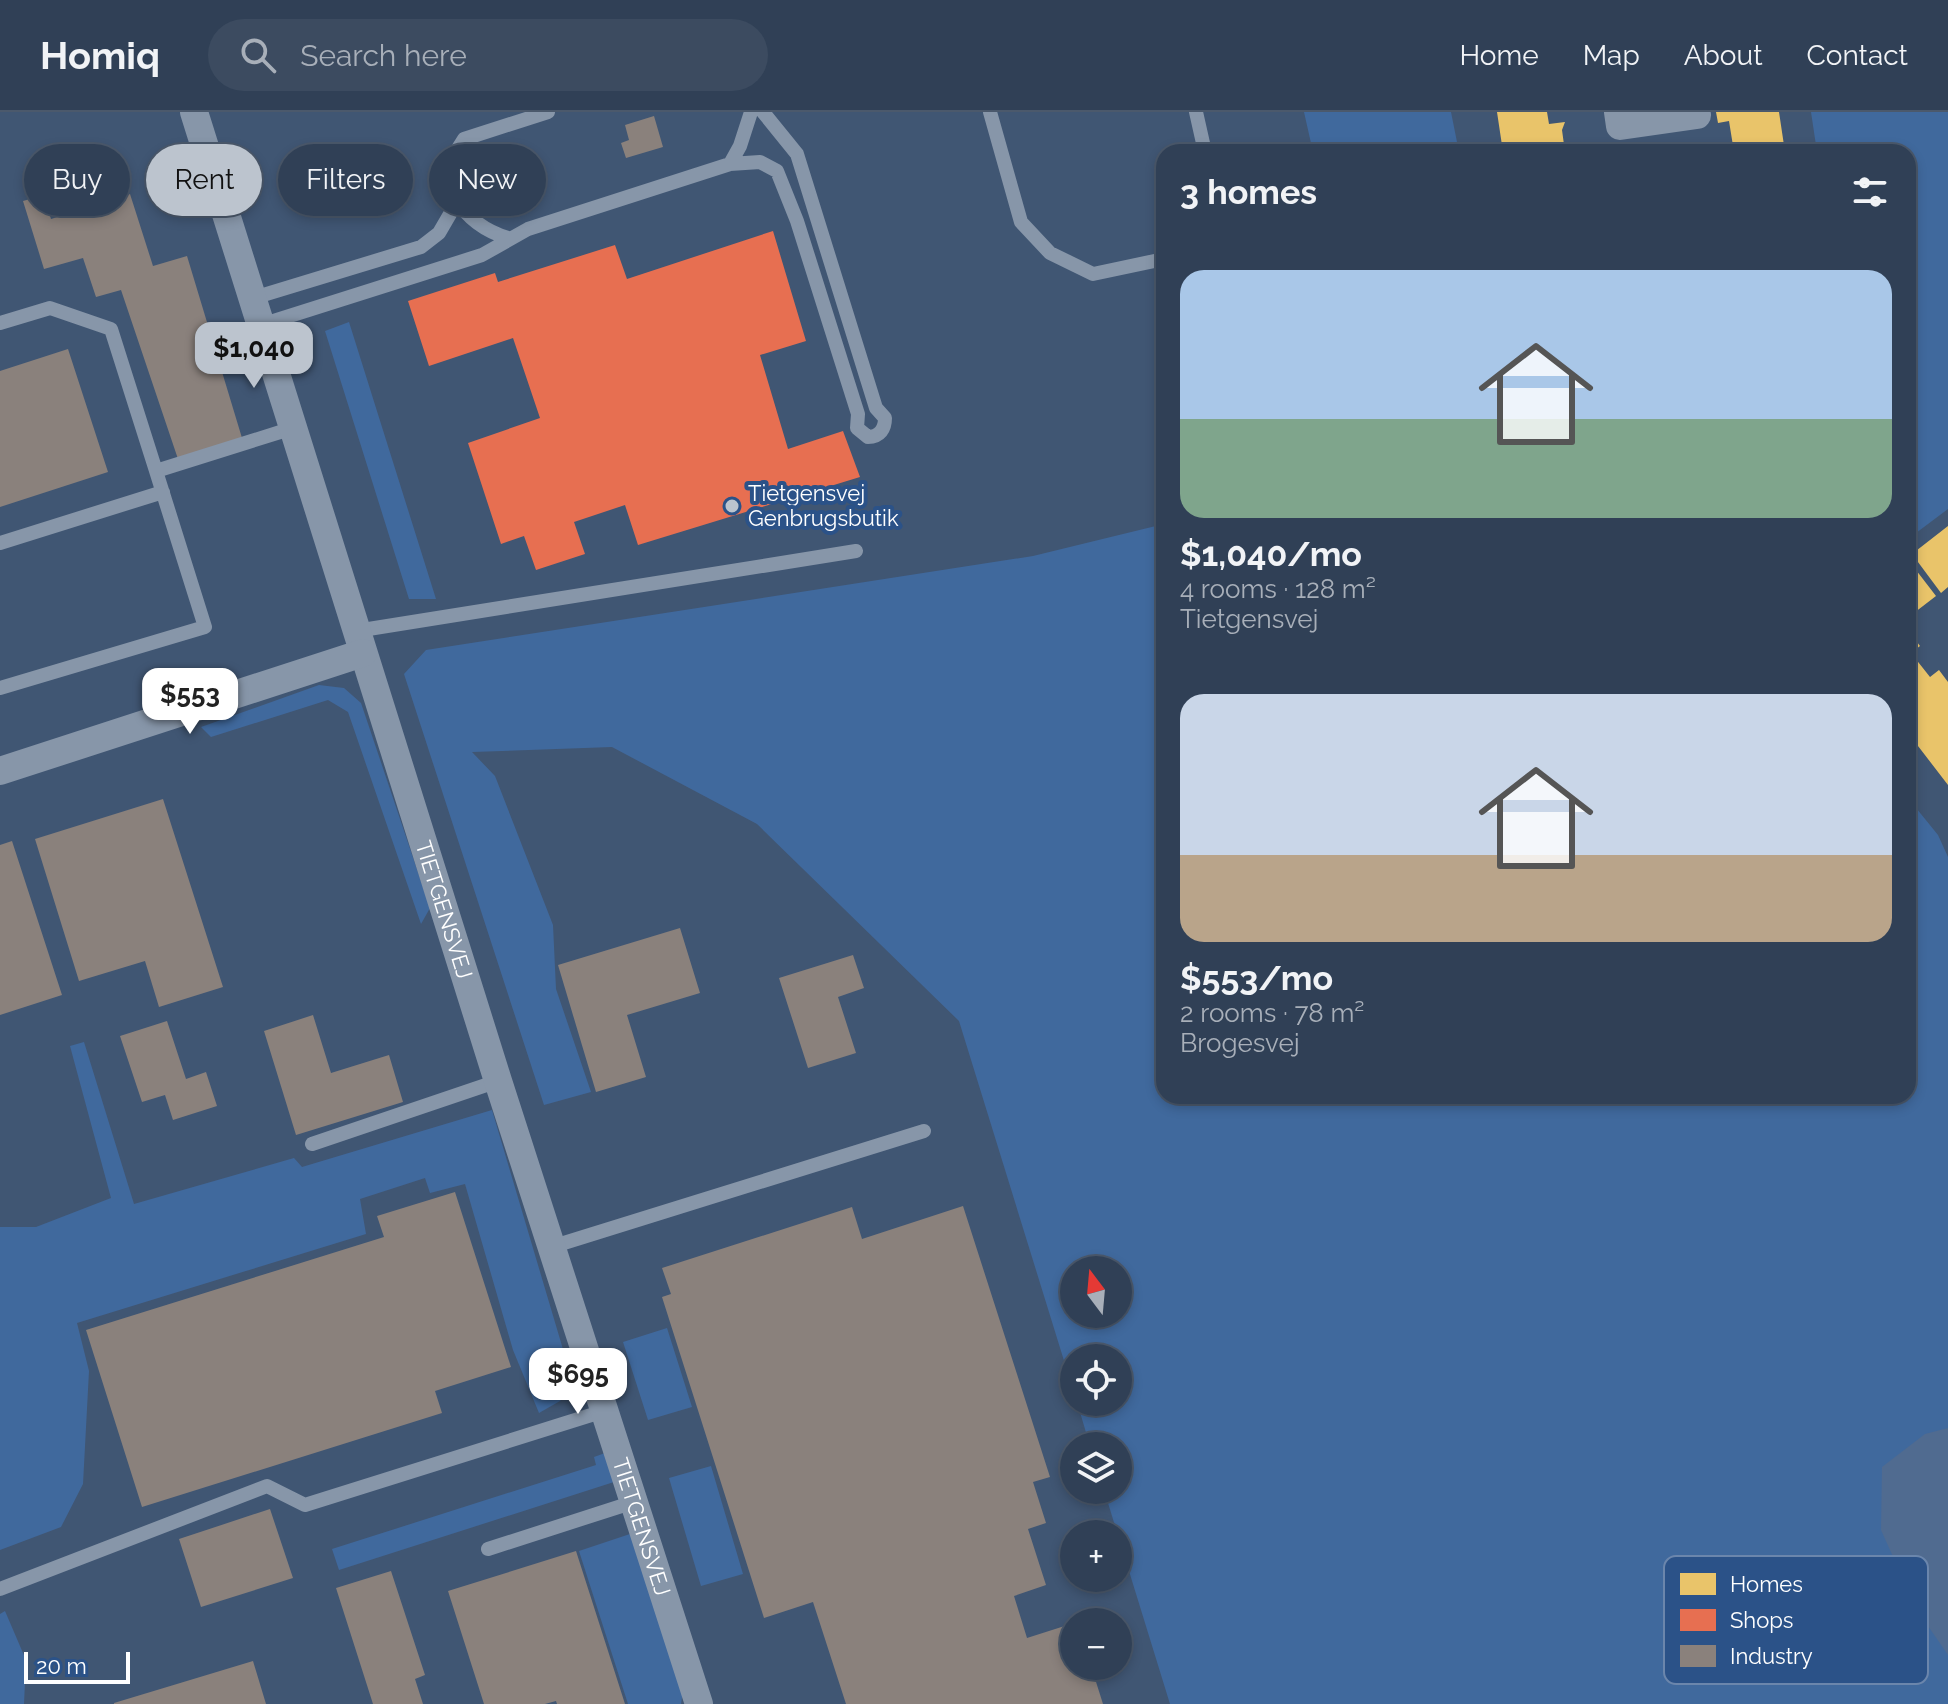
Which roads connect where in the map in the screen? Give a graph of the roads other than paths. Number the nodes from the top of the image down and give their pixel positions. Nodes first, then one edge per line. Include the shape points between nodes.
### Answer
1 (194, 112) edge
2 (548, 112) edge
3 (751, 112) edge
4 (763, 112) edge
5 (990, 112) edge
6 (1196, 112) edge
7 (1618, 112) edge
8 (1697, 115) dead end
9 (461, 144) edge
10 (1203, 144) edge
11 (730, 164) junction
12 (449, 216) edge
13 (470, 216) edge
14 (508, 238) junction
15 (1156, 261) edge
16 (253, 298) junction
17 (0, 323) edge
18 (261, 325) junction
19 (293, 428) junction
20 (156, 471) junction
21 (163, 492) junction
22 (0, 543) edge
23 (856, 551) dead end
24 (360, 642) junction
25 (0, 688) edge
26 (0, 771) edge
27 (498, 1081) junction
28 (924, 1131) dead end
29 (312, 1144) dead end
30 (551, 1247) junction
31 (604, 1411) junction
32 (634, 1502) junction
33 (488, 1549) dead end
34 (0, 1589) edge
35 (699, 1704) edge

1 - 16 street, TIETGENSVEJ
2 - 9 lane
3 - 11 lane
4 - 11 lane via 797,154 876,408 885,418 878,435 863,435 857,428 858,414 777,171 760,162
5 - 15 lane via 1021,222 1050,253 1093,274
6 - 10 lane
7 - 8 street via 1620,126
11 - 14 lane
12 - 16 lane via 439,233 421,247
13 - 14 lane
14 - 18 lane via 482,255
16 - 18 street, TIETGENSVEJ
17 - 20 lane via 50,308 111,329
18 - 19 street, TIETGENSVEJ
19 - 20 lane
19 - 24 street, TIETGENSVEJ
20 - 21 lane
21 - 22 lane
21 - 25 lane via 205,627
23 - 24 lane
24 - 26 street
24 - 27 street, TIETGENSVEJ
27 - 29 lane
27 - 30 street, TIETGENSVEJ
28 - 30 lane
30 - 31 street, TIETGENSVEJ
31 - 32 street, TIETGENSVEJ
31 - 34 lane via 305,1505 267,1486
32 - 33 lane
32 - 35 street, TIETGENSVEJ

